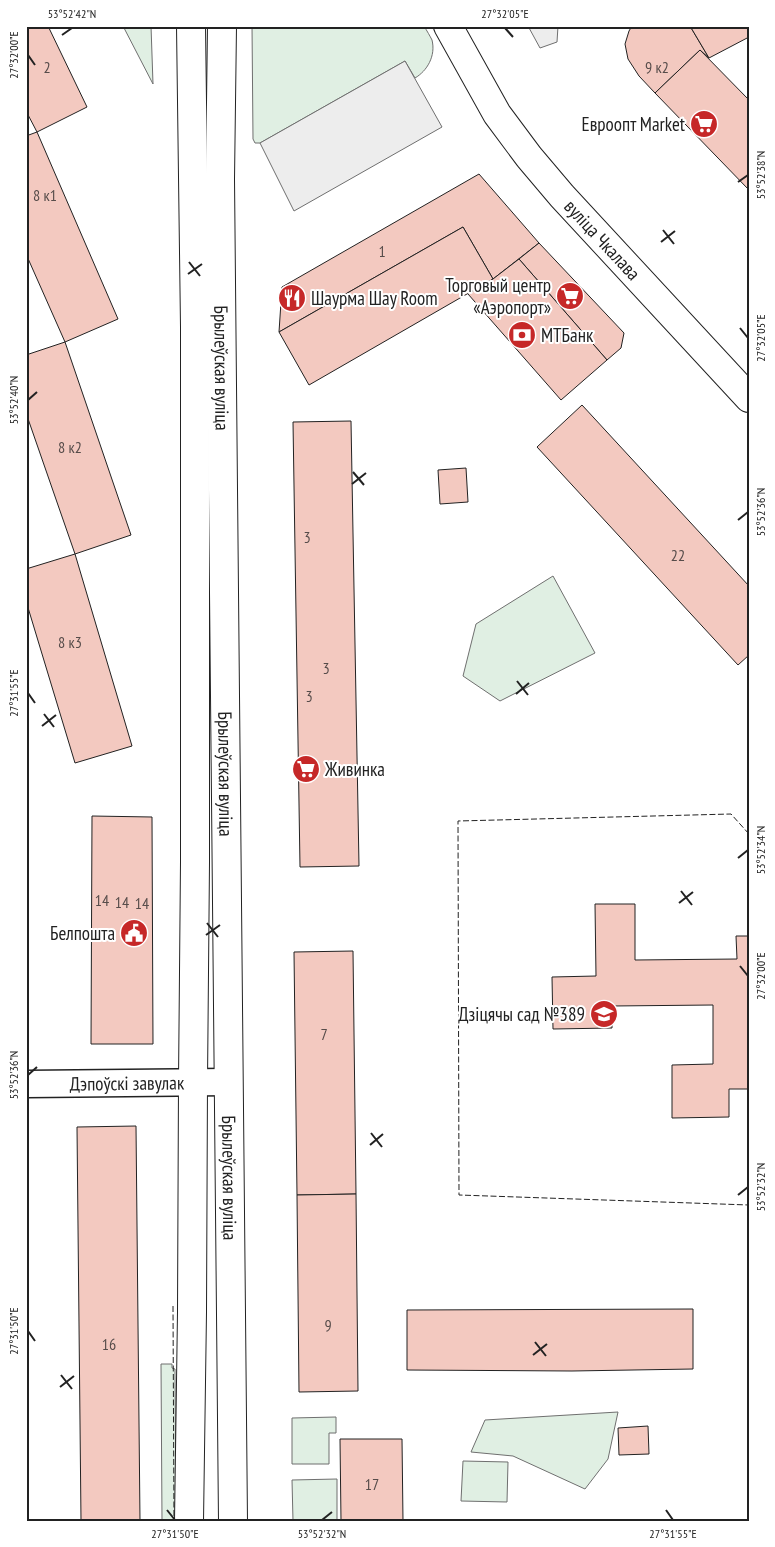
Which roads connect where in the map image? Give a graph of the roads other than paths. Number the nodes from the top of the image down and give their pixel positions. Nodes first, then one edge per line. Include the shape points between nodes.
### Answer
1 (191, 26) edge
2 (222, 26) edge
3 (448, 26) edge
4 (461, 26) edge
5 (472, 70) junction
6 (749, 398) edge
7 (193, 1082) junction
8 (228, 1082) junction
9 (26, 1084) edge
10 (190, 1521) edge
11 (232, 1521) edge

1 - 7 main road, Брылеўская вуліца via 195,327
2 - 8 main road, Брылеўская вуліца via 220,179
3 - 5 main road, вуліца Чкалава
4 - 5 main road, вуліца Чкалава
5 - 6 main road, вуліца Чкалава via 497,114 529,158
7 - 8 street, Дэпоўскі завулак
7 - 9 street, Дэпоўскі завулак
7 - 10 main road, Брылеўская вуліца
8 - 11 main road, Брылеўская вуліца

